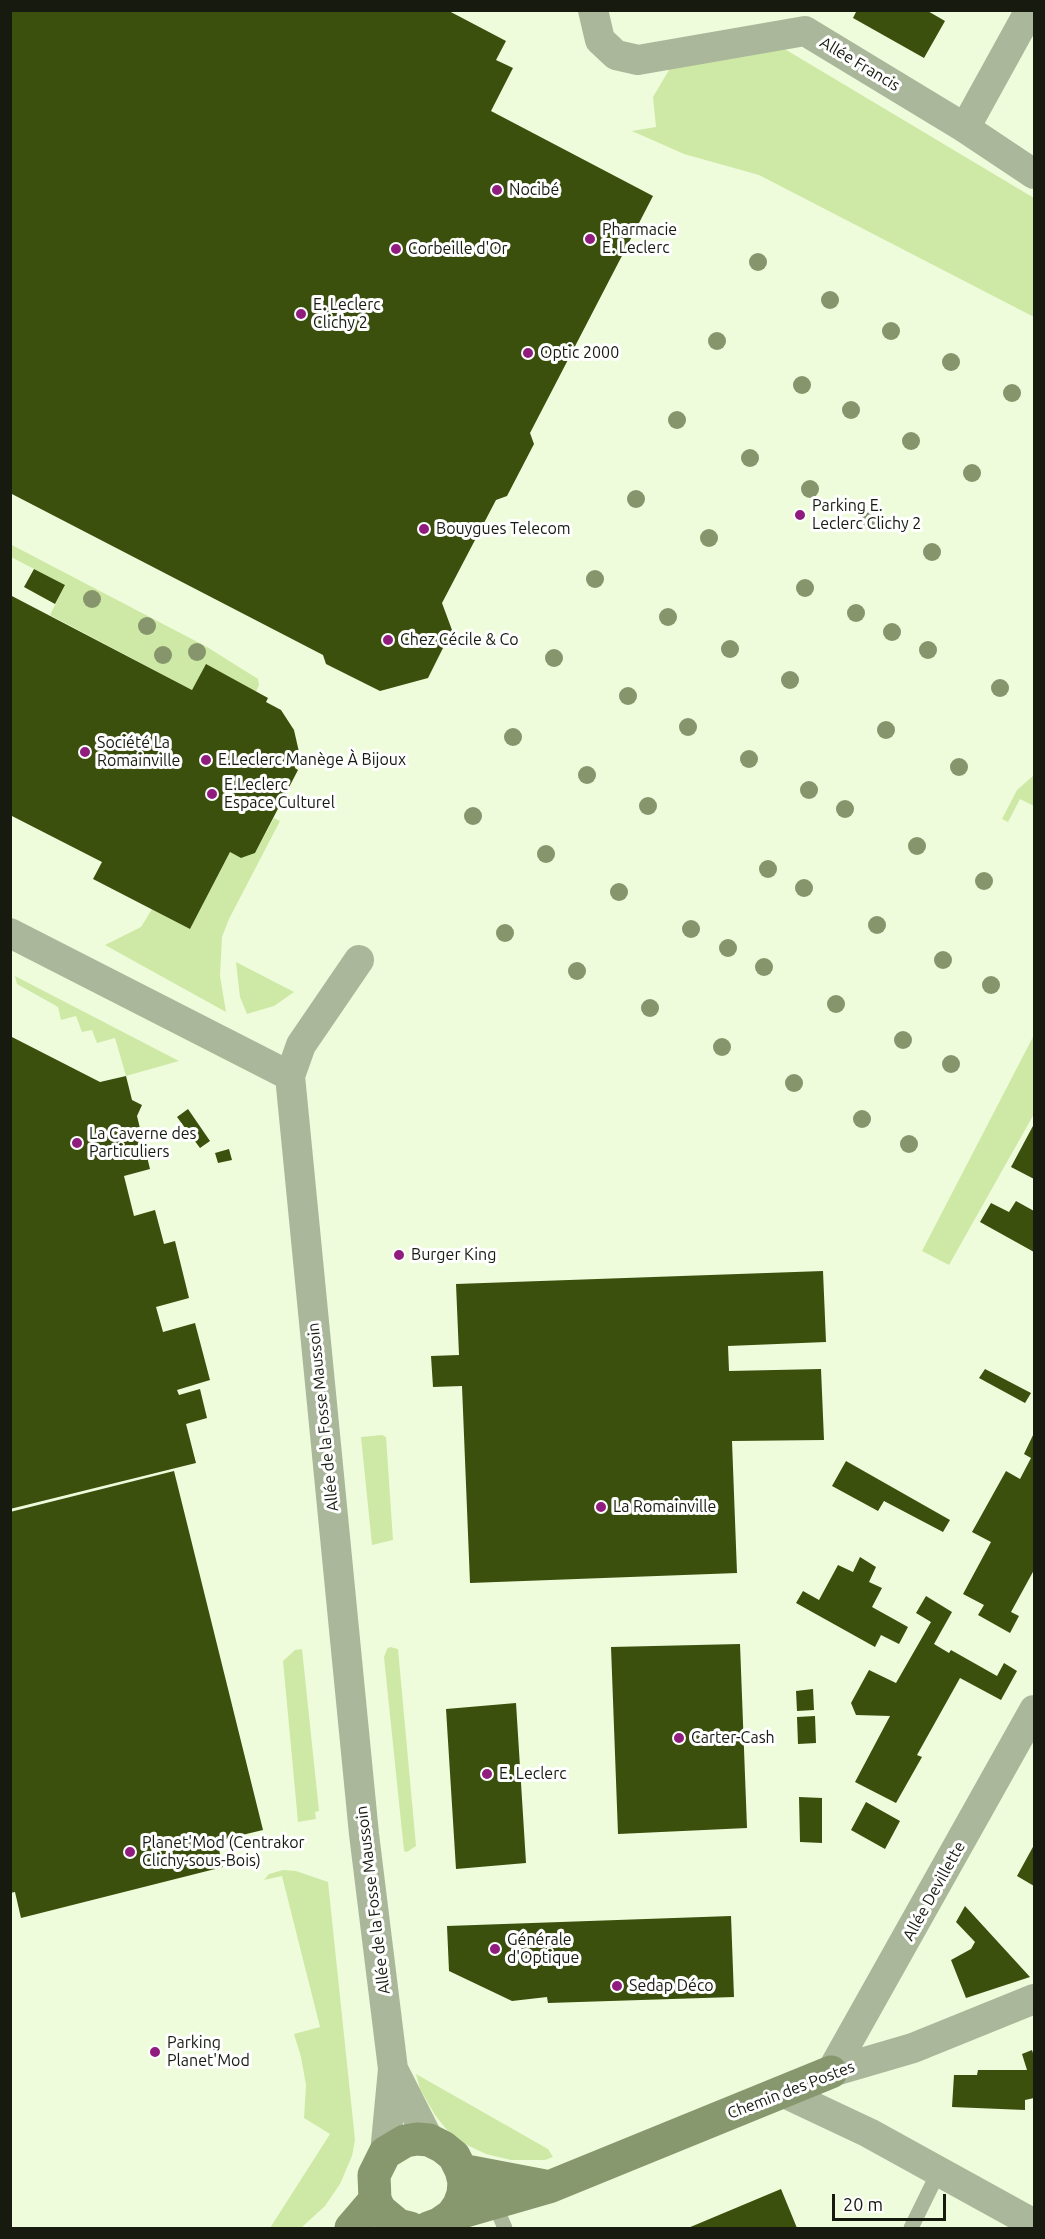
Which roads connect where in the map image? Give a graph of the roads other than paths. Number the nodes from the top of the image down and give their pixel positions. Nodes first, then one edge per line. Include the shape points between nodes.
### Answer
1 (593, 10) edge
2 (1030, 10) edge
3 (965, 128) junction
4 (1035, 174) edge
5 (10, 933) edge
6 (359, 960) dead end
7 (290, 1076) junction
8 (1035, 1710) edge
9 (1035, 1999) edge
10 (393, 2069) junction
11 (831, 2072) junction
12 (782, 2092) junction
13 (429, 2140) junction
14 (385, 2153) junction
15 (461, 2170) junction
16 (939, 2171) junction
17 (549, 2187) junction
18 (375, 2200) junction
19 (500, 2216) edge
20 (440, 2222) edge
21 (1035, 2224) edge
22 (409, 2228) edge
23 (351, 2229) edge
24 (910, 2229) edge

1 - 3 street, Allée Francis via 600,40 616,55 638,60 804,31
2 - 3 street
3 - 4 street, Allée Francis
5 - 7 street
6 - 7 street via 301,1045
7 - 10 street, Allée de la Fosse Maussoin via 364,1834
8 - 11 street, Allée Devillette
9 - 11 street, Chemin des Postes via 913,2048
10 - 13 street, Allée de la Fosse Maussoin
10 - 14 street, Allée de la Fosse Maussoin
11 - 12 street, Chemin des Postes
12 - 16 street
12 - 17 street, Chemin des Postes
13 - 14 street via 405,2141
13 - 15 street via 454,2156
14 - 18 street via 374,2175
15 - 17 street
15 - 20 street via 463,2194
16 - 21 street
16 - 24 lane
17 - 19 street, Chemin des Postes
18 - 22 street via 388,2219
18 - 23 street
19 - 20 street, Chemin des Postes

